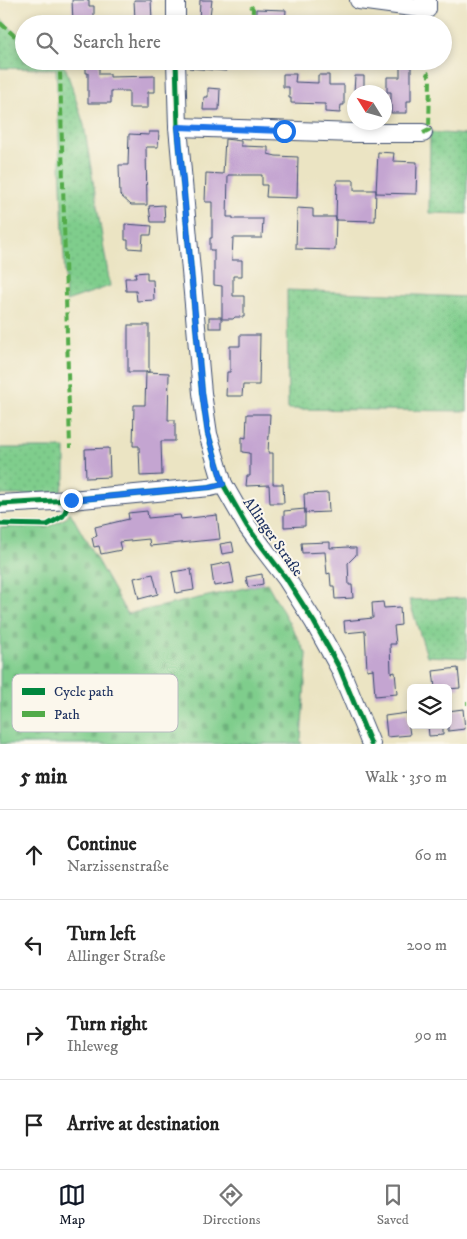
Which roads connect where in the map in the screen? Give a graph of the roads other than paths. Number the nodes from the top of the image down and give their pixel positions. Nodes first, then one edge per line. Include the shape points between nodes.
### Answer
1 (176, 0) edge
2 (359, 0) edge
3 (427, 5) edge
4 (176, 15) edge
5 (176, 70) edge
6 (178, 127) junction
7 (423, 133) dead end
8 (223, 484) junction
9 (0, 504) edge
10 (371, 744) edge

1 - 4 street
2 - 3 street
5 - 6 street, Allinger Straße
6 - 7 street
6 - 8 street, Allinger Straße via 202,392 208,434
8 - 9 street
8 - 10 street, Allinger Straße via 247,526 314,622 340,669

